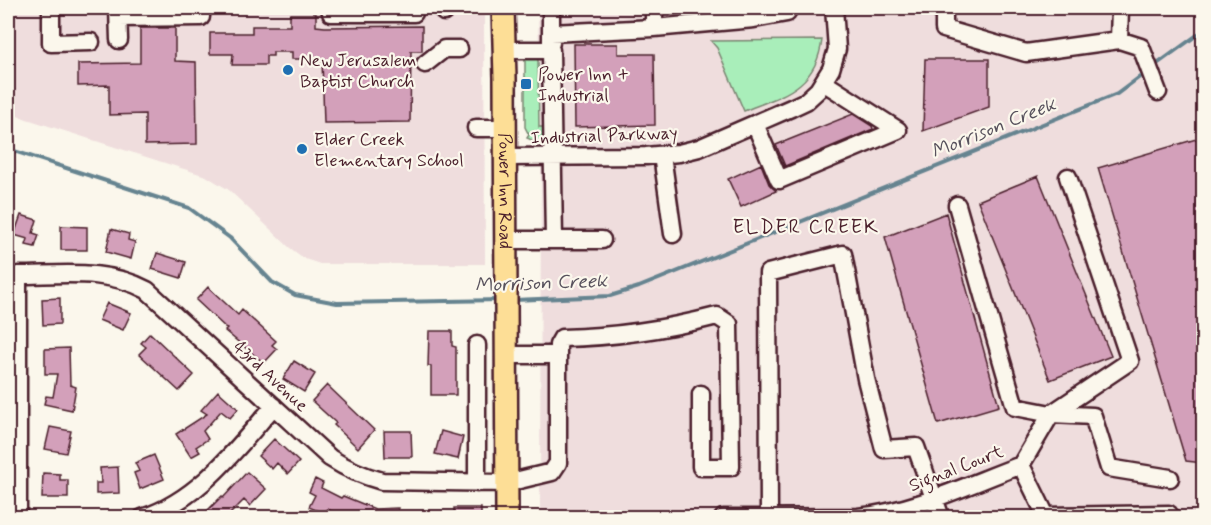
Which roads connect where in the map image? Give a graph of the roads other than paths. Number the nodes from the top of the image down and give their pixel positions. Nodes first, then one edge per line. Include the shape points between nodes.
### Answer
1 (51, 8) edge
2 (201, 8) edge
3 (330, 8) edge
4 (414, 8) edge
5 (503, 8) edge
6 (551, 8) edge
7 (654, 8) edge
8 (787, 8) edge
9 (834, 8) edge
10 (944, 8) edge
11 (1120, 8) edge
12 (118, 13) edge
13 (654, 28) junction
14 (119, 40) dead end
15 (1119, 40) junction
16 (91, 42) dead end
17 (551, 42) junction
18 (459, 49) dead end
19 (504, 50) junction
20 (425, 64) dead end
21 (824, 82) junction
22 (1158, 92) dead end
23 (755, 124) junction
24 (476, 128) dead end
25 (505, 128) junction
26 (662, 155) junction
27 (506, 157) junction
28 (554, 157) junction
29 (1068, 177) dead end
30 (957, 205) dead end
31 (673, 234) dead end
32 (506, 240) junction
33 (554, 240) junction
34 (602, 240) dead end
35 (477, 345) dead end
36 (507, 355) junction
37 (557, 355) junction
38 (701, 394) dead end
39 (13, 402) edge
40 (274, 406) junction
41 (1051, 414) junction
42 (1021, 465) junction
43 (1170, 478) dead end
44 (477, 483) junction
45 (507, 483) junction
46 (935, 498) junction
47 (769, 516) edge
48 (865, 517) edge
49 (1047, 517) edge
50 (18, 518) edge
51 (142, 518) edge
52 (507, 518) edge
53 (723, 518) edge
54 (941, 518) edge
55 (1169, 518) edge

1 - 16 street via 51,43
2 - 12 street via 201,17
3 - 4 street via 331,13 414,13
5 - 19 main road, Power Inn Road
6 - 17 street
7 - 13 street
8 - 13 street via 787,13 754,19
9 - 21 street, Industrial Parkway via 837,49
10 - 15 street via 944,29 1026,53
11 - 15 street
12 - 14 street
13 - 17 street
15 - 22 street via 1141,47
17 - 19 street
17 - 28 street
18 - 20 street via 444,49
19 - 25 main road, Power Inn Road
21 - 23 street, Industrial Parkway via 806,101
21 - 23 street via 898,130 779,180
23 - 26 street, Industrial Parkway via 699,148
24 - 25 street
25 - 27 main road, Power Inn Road
26 - 28 street, Industrial Parkway
26 - 31 street
27 - 28 street, Industrial Parkway
27 - 32 main road, Power Inn Road
28 - 33 street
29 - 41 street via 1130,362
30 - 41 street via 1015,407
32 - 33 street
32 - 36 main road, Power Inn Road
33 - 34 street
35 - 44 street
36 - 37 street
36 - 45 main road, Power Inn Road
37 - 38 street via 562,338 590,338 682,325 717,316 729,324 731,466 701,468
37 - 45 street, 43rd Avenue via 558,463 552,472
39 - 40 street, 43rd Avenue via 18,275 101,274 134,283 158,298
39 - 50 street
40 - 44 street, 43rd Avenue via 330,458 365,477 398,483
40 - 51 street via 199,487 178,502
41 - 42 street
41 - 43 street via 1093,416 1109,468
42 - 46 street, Signal Court
42 - 49 street, Signal Court
44 - 45 street, 43rd Avenue
45 - 52 main road, Power Inn Road
46 - 47 street via 916,447 884,449 866,379 843,254 768,273
46 - 48 street, Signal Court
46 - 54 street
47 - 48 street, Signal Court
47 - 53 street, Signal Court
49 - 55 street, Signal Court via 1169,514

